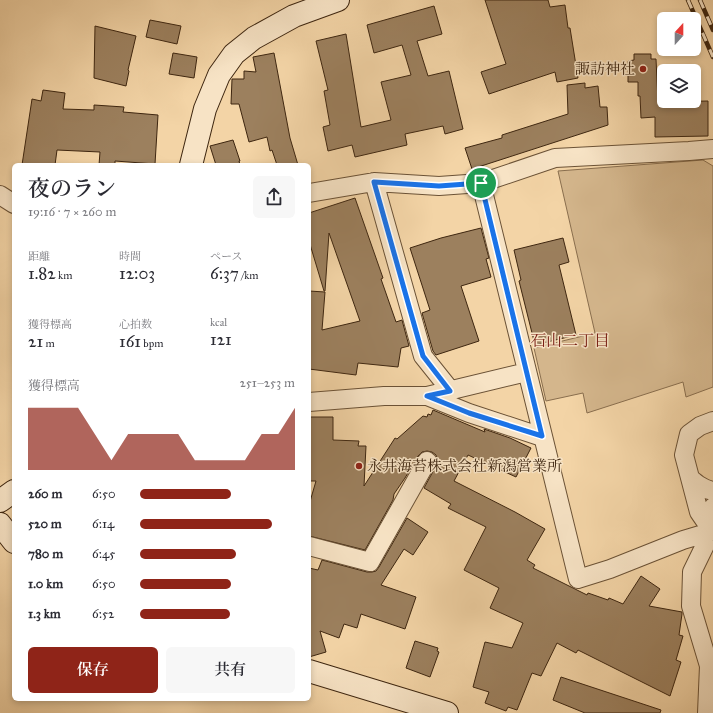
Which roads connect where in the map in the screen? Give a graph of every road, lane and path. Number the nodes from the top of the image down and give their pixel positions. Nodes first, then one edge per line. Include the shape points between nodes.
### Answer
1 (338, 0) edge
2 (713, 149) edge
3 (192, 163) edge
4 (374, 182) junction
5 (481, 183) junction
6 (311, 192) edge
7 (0, 195) edge
8 (12, 203) edge
9 (527, 372) junction
10 (450, 391) junction
11 (427, 396) junction
12 (311, 402) edge
13 (713, 421) edge
14 (542, 436) junction
15 (428, 461) dead end
16 (690, 478) junction
17 (713, 491) edge
18 (12, 492) edge
19 (0, 501) edge
20 (713, 507) edge
21 (0, 524) edge
22 (712, 531) edge
23 (12, 539) edge
24 (311, 547) edge
25 (311, 672) edge
26 (447, 713) edge
27 (707, 713) edge

1 - 3 main road via 294,16 254,38 234,54 219,75 205,109
2 - 5 street via 555,158
4 - 5 street via 439,186
4 - 6 street
4 - 10 street via 423,356
5 - 9 street
7 - 8 street
9 - 10 street
9 - 14 street
10 - 11 street
11 - 12 street via 384,396
11 - 14 street via 469,413
13 - 16 street via 689,434 684,455
14 - 22 street via 578,579
15 - 24 street via 370,562
16 - 17 street via 706,490
16 - 22 street via 698,512
18 - 19 main road
20 - 22 street
21 - 23 main road
22 - 27 street via 692,572 692,606 709,666
25 - 26 main road

